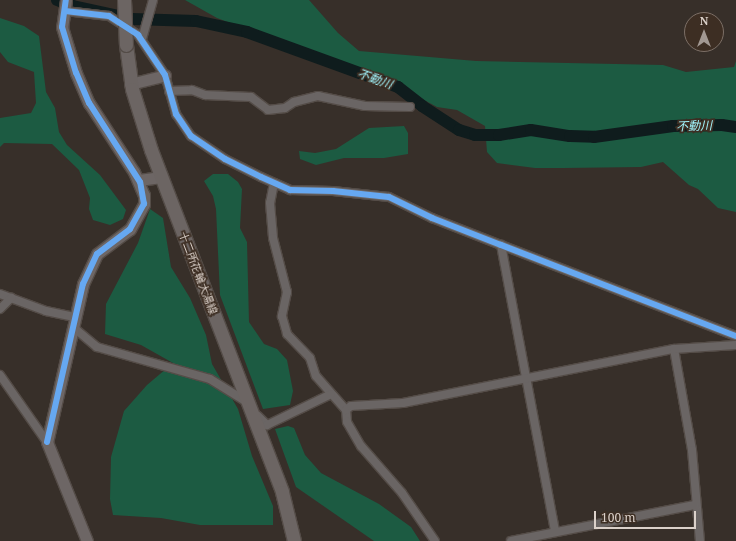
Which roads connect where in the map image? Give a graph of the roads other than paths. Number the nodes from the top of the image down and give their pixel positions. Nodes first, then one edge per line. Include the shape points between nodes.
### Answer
1 (124, 0) edge
2 (154, 0) edge
3 (65, 5) edge
4 (142, 39) junction
5 (165, 75) junction
6 (130, 84) junction
7 (169, 91) junction
8 (410, 107) dead end
9 (161, 177) junction
10 (139, 180) junction
11 (274, 183) junction
12 (502, 246) junction
13 (0, 294) edge
14 (11, 298) junction
15 (0, 308) edge
16 (74, 322) junction
17 (736, 336) edge
18 (736, 345) edge
19 (674, 349) junction
20 (0, 375) edge
21 (525, 380) junction
22 (330, 394) junction
23 (246, 401) junction
24 (346, 410) junction
25 (47, 442) junction
26 (695, 505) junction
27 (555, 532) junction
28 (87, 541) edge
29 (294, 541) edge
30 (435, 541) edge
31 (511, 541) edge
32 (700, 541) edge

1 - 6 main road, 十二所花輪大湯線, bridge
2 - 4 street
3 - 4 street via 109,16
3 - 10 street via 62,27 81,86 89,104
4 - 5 street
5 - 6 street
5 - 7 street
6 - 9 main road, 十二所花輪大湯線
7 - 8 street via 192,90 205,95 251,97 268,110 285,108 294,102 318,96 365,106
7 - 11 street via 176,114 191,136 225,159
9 - 10 street
9 - 23 main road, 十二所花輪大湯線
10 - 16 street via 144,204 130,229 97,254 83,284
11 - 12 street via 290,190 333,191 389,197 432,218
11 - 22 street via 270,203 273,238 287,292 282,316 287,334 310,358 316,376
12 - 17 street
12 - 21 street
13 - 14 street
14 - 15 street
14 - 16 street
16 - 23 street via 97,347 210,379
16 - 25 street
18 - 19 street
19 - 21 street
19 - 26 street via 692,450
20 - 25 street
21 - 24 street via 403,403 351,406
21 - 27 street
22 - 23 street via 267,426
22 - 24 street
23 - 29 main road, 十二所花輪大湯線 via 282,492
24 - 30 street via 347,422 361,446 402,493
25 - 28 street
26 - 27 street
26 - 32 street
27 - 31 street

